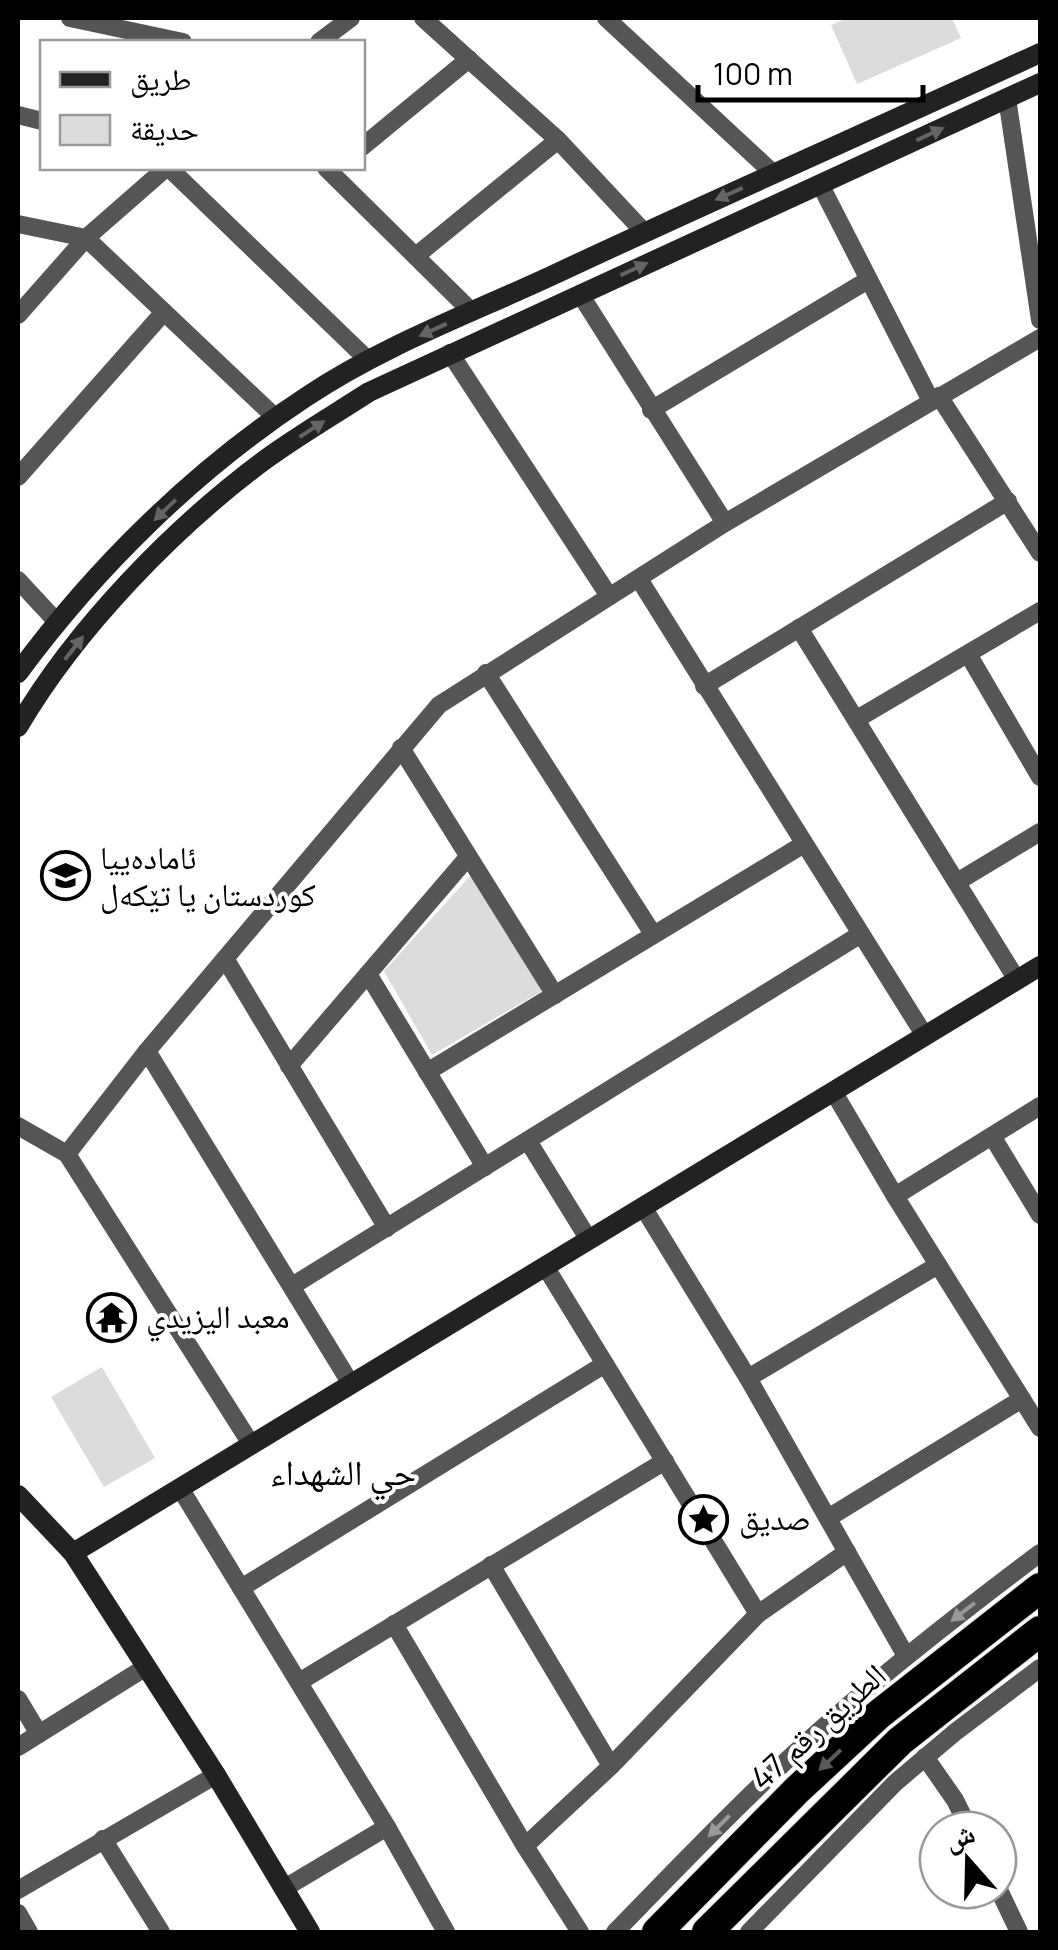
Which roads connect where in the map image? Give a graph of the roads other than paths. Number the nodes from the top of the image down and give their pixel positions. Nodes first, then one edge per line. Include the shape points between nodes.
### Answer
1 (70, 18) edge
2 (351, 18) edge
3 (423, 18) edge
4 (606, 18) edge
5 (174, 40) edge
6 (323, 40) edge
7 (1040, 53) edge
8 (469, 59) junction
9 (1040, 83) edge
10 (1008, 98) junction
11 (558, 140) junction
12 (365, 145) edge
13 (165, 170) edge
14 (169, 170) edge
15 (333, 170) edge
16 (774, 174) junction
17 (820, 184) junction
18 (18, 224) edge
19 (644, 232) junction
20 (86, 238) junction
21 (417, 256) junction
22 (868, 280) junction
23 (580, 294) junction
24 (164, 312) junction
25 (472, 312) junction
26 (18, 316) edge
27 (1040, 320) edge
28 (1040, 338) edge
29 (450, 353) junction
30 (368, 360) junction
31 (935, 399) junction
32 (651, 410) junction
33 (276, 418) junction
34 (18, 477) edge
35 (1008, 501) junction
36 (725, 523) junction
37 (1040, 553) edge
38 (639, 578) junction
39 (18, 580) edge
40 (608, 596) junction
41 (1040, 611) edge
42 (56, 621) junction
43 (799, 628) junction
44 (968, 654) junction
45 (18, 673) edge
46 (486, 673) junction
47 (704, 686) junction
48 (20, 716) edge
49 (857, 720) junction
50 (401, 748) junction
51 (1040, 777) edge
52 (1040, 832) edge
53 (804, 844) junction
54 (468, 857) junction
55 (957, 882) junction
56 (654, 934) junction
57 (861, 934) junction
58 (226, 960) junction
59 (1040, 966) edge
60 (368, 974) junction
61 (1018, 980) junction
62 (555, 995) junction
63 (925, 1036) junction
64 (148, 1051) junction
65 (289, 1066) junction
66 (427, 1072) junction
67 (833, 1091) junction
68 (1040, 1106) edge
69 (18, 1126) edge
70 (992, 1136) junction
71 (528, 1140) junction
72 (67, 1154) junction
73 (486, 1167) junction
74 (895, 1196) junction
75 (643, 1206) junction
76 (1040, 1215) edge
77 (387, 1228) junction
78 (589, 1240) junction
79 (545, 1266) junction
80 (938, 1266) junction
81 (292, 1286) junction
82 (606, 1364) junction
83 (748, 1378) junction
84 (351, 1384) junction
85 (1022, 1399) junction
86 (1040, 1428) edge
87 (251, 1444) junction
88 (666, 1461) junction
89 (180, 1488) junction
90 (18, 1494) edge
91 (828, 1518) junction
92 (847, 1552) junction
93 (73, 1553) junction
94 (1040, 1553) edge
95 (492, 1566) junction
96 (241, 1588) junction
97 (1019, 1592) edge
98 (758, 1614) junction
99 (394, 1624) junction
100 (1040, 1631) edge
101 (906, 1656) junction
102 (146, 1666) junction
103 (1040, 1668) edge
104 (299, 1682) junction
105 (18, 1699) edge
106 (878, 1715) junction
107 (39, 1734) junction
108 (18, 1747) edge
109 (912, 1749) junction
110 (611, 1766) junction
111 (216, 1775) junction
112 (960, 1810) edge
113 (387, 1826) junction
114 (103, 1839) junction
115 (525, 1846) junction
116 (283, 1889) junction
117 (18, 1890) edge
118 (18, 1913) edge
119 (29, 1932) edge
120 (160, 1932) edge
121 (310, 1932) edge
122 (446, 1932) edge
123 (580, 1932) edge
124 (614, 1932) edge
125 (657, 1932) edge
126 (707, 1932) edge
127 (749, 1932) edge

1 - 5 street
2 - 6 street
3 - 8 street
4 - 16 street
7 - 16 street
8 - 11 street
8 - 12 street
9 - 10 street
17 -> 10 street
10 - 27 street
11 - 19 street
11 - 21 street
13 - 20 street
14 - 30 street
15 - 21 street
16 -> 19 street
17 - 22 street
23 -> 17 street
18 - 20 street
19 - 25 street
20 - 24 street
20 - 26 street
21 - 25 street
22 - 31 street
22 - 32 street
23 - 29 street
23 - 32 street
24 - 33 street
24 - 34 street
25 -> 30 street
28 - 31 street
29 - 40 street
48 -> 29 street via 78,641 201,512 369,392
30 - 33 street
31 - 35 street
31 - 36 street
32 - 36 street
33 -> 42 street via 180,494
35 - 37 street
35 - 43 street
36 - 38 street
38 - 40 street
38 - 47 street
39 - 42 street
40 - 46 street
41 - 44 street
42 - 45 street
43 - 47 street
43 - 49 street
44 - 49 street
44 - 51 street
46 - 50 street via 439,704
46 - 56 street
47 - 53 street
49 - 55 street
50 - 54 street
50 - 58 street
52 - 55 street
53 - 56 street
53 - 57 street
54 - 60 street
54 - 62 street
55 - 61 street
56 - 62 street
57 - 63 street
57 - 71 street
58 - 64 street
58 - 65 street
59 - 61 street
60 - 65 street
60 - 66 street
61 - 63 street
62 - 66 street
63 - 67 street
64 - 72 street
64 - 81 street
65 - 77 street
66 - 73 street
67 - 74 street
67 - 75 street
68 - 70 street
69 - 72 street
70 - 74 street
70 - 76 street
71 - 73 street
71 - 78 street
72 - 87 street
73 - 77 street
74 - 80 street
75 - 78 street
75 - 83 street
77 - 81 street
78 - 79 street
79 - 82 street
79 - 84 street
80 - 83 street
80 - 85 street
81 - 84 street
82 - 88 street
82 - 96 street
83 - 91 street
84 - 87 street
85 - 86 street
85 - 91 street
87 - 89 street
88 - 95 street
88 - 98 street
89 - 93 street
89 - 96 street
90 - 93 street
91 - 92 street
92 - 98 street
92 - 101 street
93 - 102 street
94 - 97 street
95 - 99 street
95 - 110 street
96 - 104 street
97 -> 101 street
97 - 106 highway, الطريق رقم 47
98 - 110 street
99 - 104 street
99 - 115 street
100 - 109 highway, الطريق رقم 47
101 -> 124 street via 770,1776
102 - 107 street
102 - 111 street
103 - 109 street
104 - 113 street
105 - 107 street
106 - 109 highway
106 -> 125 highway, الطريق رقم 47
107 - 108 street
109 - 112 street
109 - 126 highway, الطريق رقم 47
109 - 127 street via 868,1808
110 - 115 street
111 - 114 street
111 - 116 street
113 - 116 street
113 - 122 street
114 - 117 street
114 - 120 street
115 - 123 street
116 - 121 street
118 - 119 street

